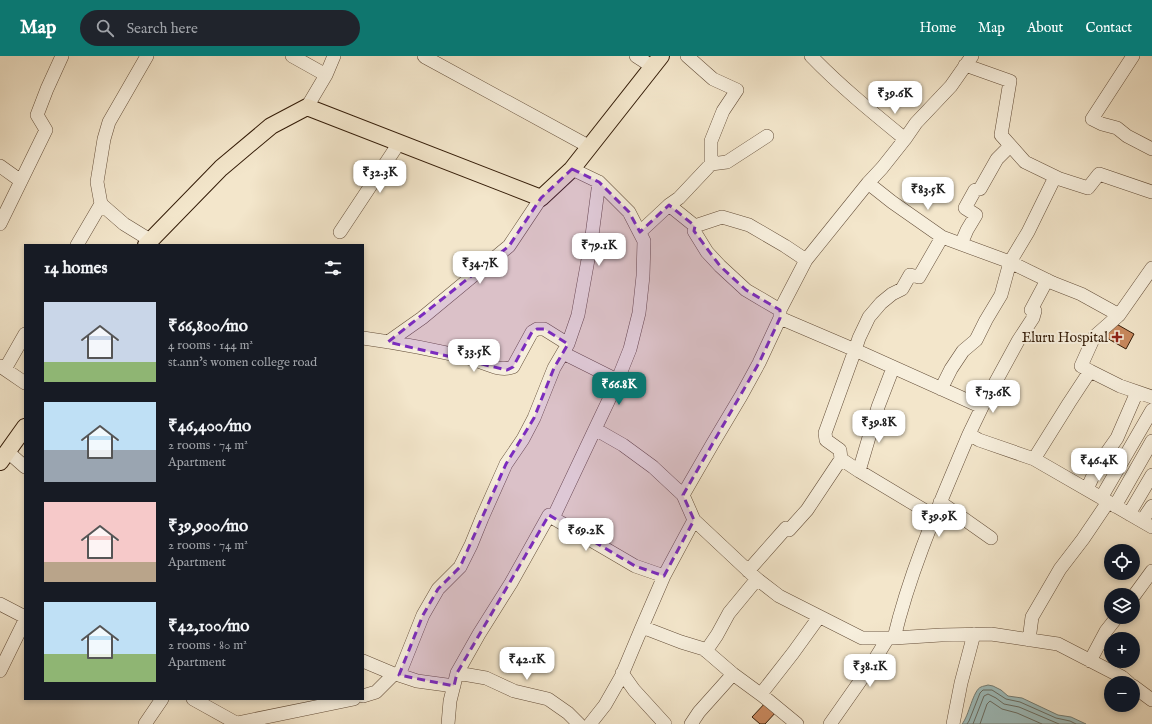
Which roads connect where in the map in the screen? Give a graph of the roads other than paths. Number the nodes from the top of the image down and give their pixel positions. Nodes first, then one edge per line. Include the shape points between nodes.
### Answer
1 (62, 56) edge
2 (147, 56) edge
3 (156, 56) edge
4 (292, 56) edge
5 (334, 56) edge
6 (424, 56) edge
7 (636, 56) edge
8 (687, 56) edge
9 (811, 56) edge
10 (1133, 56) edge
11 (657, 61) edge
12 (968, 61) edge
13 (326, 75) junction
14 (307, 107) junction
15 (767, 136) dead end
16 (104, 139) junction
17 (905, 139) junction
18 (399, 143) junction
19 (1010, 146) junction
20 (590, 147) junction
21 (1152, 149) edge
22 (712, 164) junction
23 (0, 166) edge
24 (572, 169) junction
25 (1055, 177) junction
26 (21, 181) junction
27 (599, 182) junction
28 (868, 183) junction
29 (1151, 189) edge
30 (541, 198) junction
31 (101, 204) junction
32 (669, 205) junction
33 (0, 224) edge
34 (695, 226) junction
35 (340, 232) dead end
36 (640, 232) junction
37 (942, 237) junction
38 (148, 243) edge
39 (78, 244) edge
40 (961, 244) junction
41 (806, 260) junction
42 (1010, 262) junction
43 (1152, 268) edge
44 (1047, 280) junction
45 (1148, 282) edge
46 (780, 314) junction
47 (1119, 315) junction
48 (24, 335) edge
49 (364, 338) edge
50 (388, 342) junction
51 (566, 348) junction
52 (854, 350) junction
53 (2, 367) edge
54 (893, 368) junction
55 (1090, 371) junction
56 (617, 380) junction
57 (24, 382) edge
58 (941, 389) junction
59 (1137, 392) junction
60 (1152, 397) edge
61 (982, 407) junction
62 (1152, 410) edge
63 (24, 428) edge
64 (595, 429) junction
65 (969, 434) junction
66 (1152, 441) edge
67 (4, 457) edge
68 (841, 459) junction
69 (1034, 459) junction
70 (24, 467) edge
71 (859, 471) junction
72 (1152, 475) edge
73 (1086, 490) junction
74 (683, 495) junction
75 (940, 502) junction
76 (1108, 502) junction
77 (1152, 506) edge
78 (1129, 514) junction
79 (934, 516) junction
80 (553, 518) junction
81 (694, 520) junction
82 (1147, 524) edge
83 (992, 538) dead end
84 (1152, 571) edge
85 (753, 575) junction
86 (664, 576) junction
87 (1140, 588) edge
88 (0, 604) edge
89 (24, 615) edge
90 (819, 617) junction
91 (1112, 624) edge
92 (642, 627) junction
93 (974, 634) junction
94 (891, 638) junction
95 (1029, 640) junction
96 (706, 651) junction
97 (364, 661) edge
98 (1090, 661) junction
99 (0, 671) edge
100 (622, 673) junction
101 (733, 674) junction
102 (397, 675) junction
103 (1120, 676) edge
104 (455, 679) junction
105 (1140, 691) edge
106 (761, 694) junction
107 (364, 696) edge
108 (161, 700) edge
109 (195, 700) edge
110 (349, 700) edge
111 (1152, 700) edge
112 (145, 724) edge
113 (238, 724) edge
114 (448, 724) edge
115 (579, 724) edge
116 (590, 724) edge
117 (665, 724) edge
118 (691, 724) edge
119 (797, 724) edge
120 (830, 724) edge
121 (953, 724) edge

1 - 26 street via 37,115 46,130
2 - 16 street via 109,122
3 - 16 street via 115,127
4 - 13 street
5 - 13 street
6 - 20 street
7 - 11 street
8 - 22 street via 713,79 737,90 723,111 711,141
9 - 17 street via 857,100
10 - 21 street via 1092,119 1117,128
11 - 20 main road
12 - 17 street via 951,86 916,123
12 - 19 street via 1010,81 1001,135
13 - 14 street
14 - 18 main road
14 - 38 main road via 271,126 221,168
15 - 22 street via 727,162
16 - 31 street via 97,182
17 - 28 street
18 - 30 main road
18 - 35 street
19 - 25 street via 1025,162
19 - 40 street via 997,159 980,189 975,190 965,208 976,215
20 - 24 main road
22 - 32 street
23 - 26 street
24 - 27 street
24 - 30 main road
25 - 29 street via 1088,188 1099,174
25 - 42 street
26 - 33 street
27 - 36 street via 629,212
27 - 51 street via 578,315
28 - 37 street
28 - 41 street
30 - 50 street via 509,246 422,318
31 - 38 street
31 - 39 street
32 - 34 street
32 - 36 street
34 - 41 street via 722,217 749,225
34 - 46 street via 694,231 707,252 720,266 746,290
36 - 56 street via 644,240 639,313 630,349
37 - 40 street
37 - 52 street via 919,277 910,275 902,289 881,303 869,317
40 - 42 street
41 - 46 street
42 - 44 street
42 - 58 street via 1001,295 976,340 963,351
43 - 45 street
44 - 47 street via 1081,294
44 - 61 street via 1031,310 1035,312 1033,318
45 - 47 street
46 - 52 street
46 - 74 street via 759,363
47 - 55 street via 1094,337 1081,366
48 - 53 street
49 - 50 street
50 - 51 street via 507,370 513,367 532,332 537,329 544,329
51 - 56 street
51 - 102 street via 554,368 534,418 506,464 471,546 460,567 438,589 423,615
52 - 54 street
52 - 68 street via 826,433 826,440 840,450
53 - 57 street
54 - 58 street
54 - 71 street via 878,407
55 - 59 street
55 - 69 street
56 - 64 street
58 - 61 street
59 - 60 street
59 - 73 street via 1117,438 1098,465
61 - 65 street
62 - 76 street
63 - 67 main road
64 - 74 street via 653,467
64 - 80 street
65 - 69 street via 979,440
65 - 75 street
66 - 76 street
67 - 70 street
68 - 71 street
68 - 85 street via 807,510 789,530 786,528
69 - 73 street
71 - 79 street
72 - 78 street
73 - 76 street
74 - 81 street
75 - 79 street
75 - 83 street
76 - 78 street
76 - 95 street via 1060,569 1032,617
77 - 82 street
78 - 82 street
79 - 94 street
80 - 86 street via 635,566
80 - 104 street via 549,515
81 - 85 street
81 - 86 street
84 - 87 street
85 - 90 street via 779,596
85 - 96 street
86 - 92 street
88 - 89 street
89 - 99 street
90 - 94 street via 862,638
90 - 106 street
91 - 98 street
92 - 96 street
92 - 100 street
93 - 94 street
93 - 95 street
93 - 121 street
94 - 120 street
95 - 98 street via 1058,644
96 - 101 street
97 - 102 street
98 - 103 street
100 - 116 street via 605,705
100 - 117 street
101 - 106 street
101 - 118 street
102 - 104 street via 417,681
102 - 107 street via 376,692
104 - 114 street
104 - 115 street via 486,678 514,691 548,699
105 - 111 street
106 - 119 street
108 - 112 street
109 - 113 street
110 - 113 street

